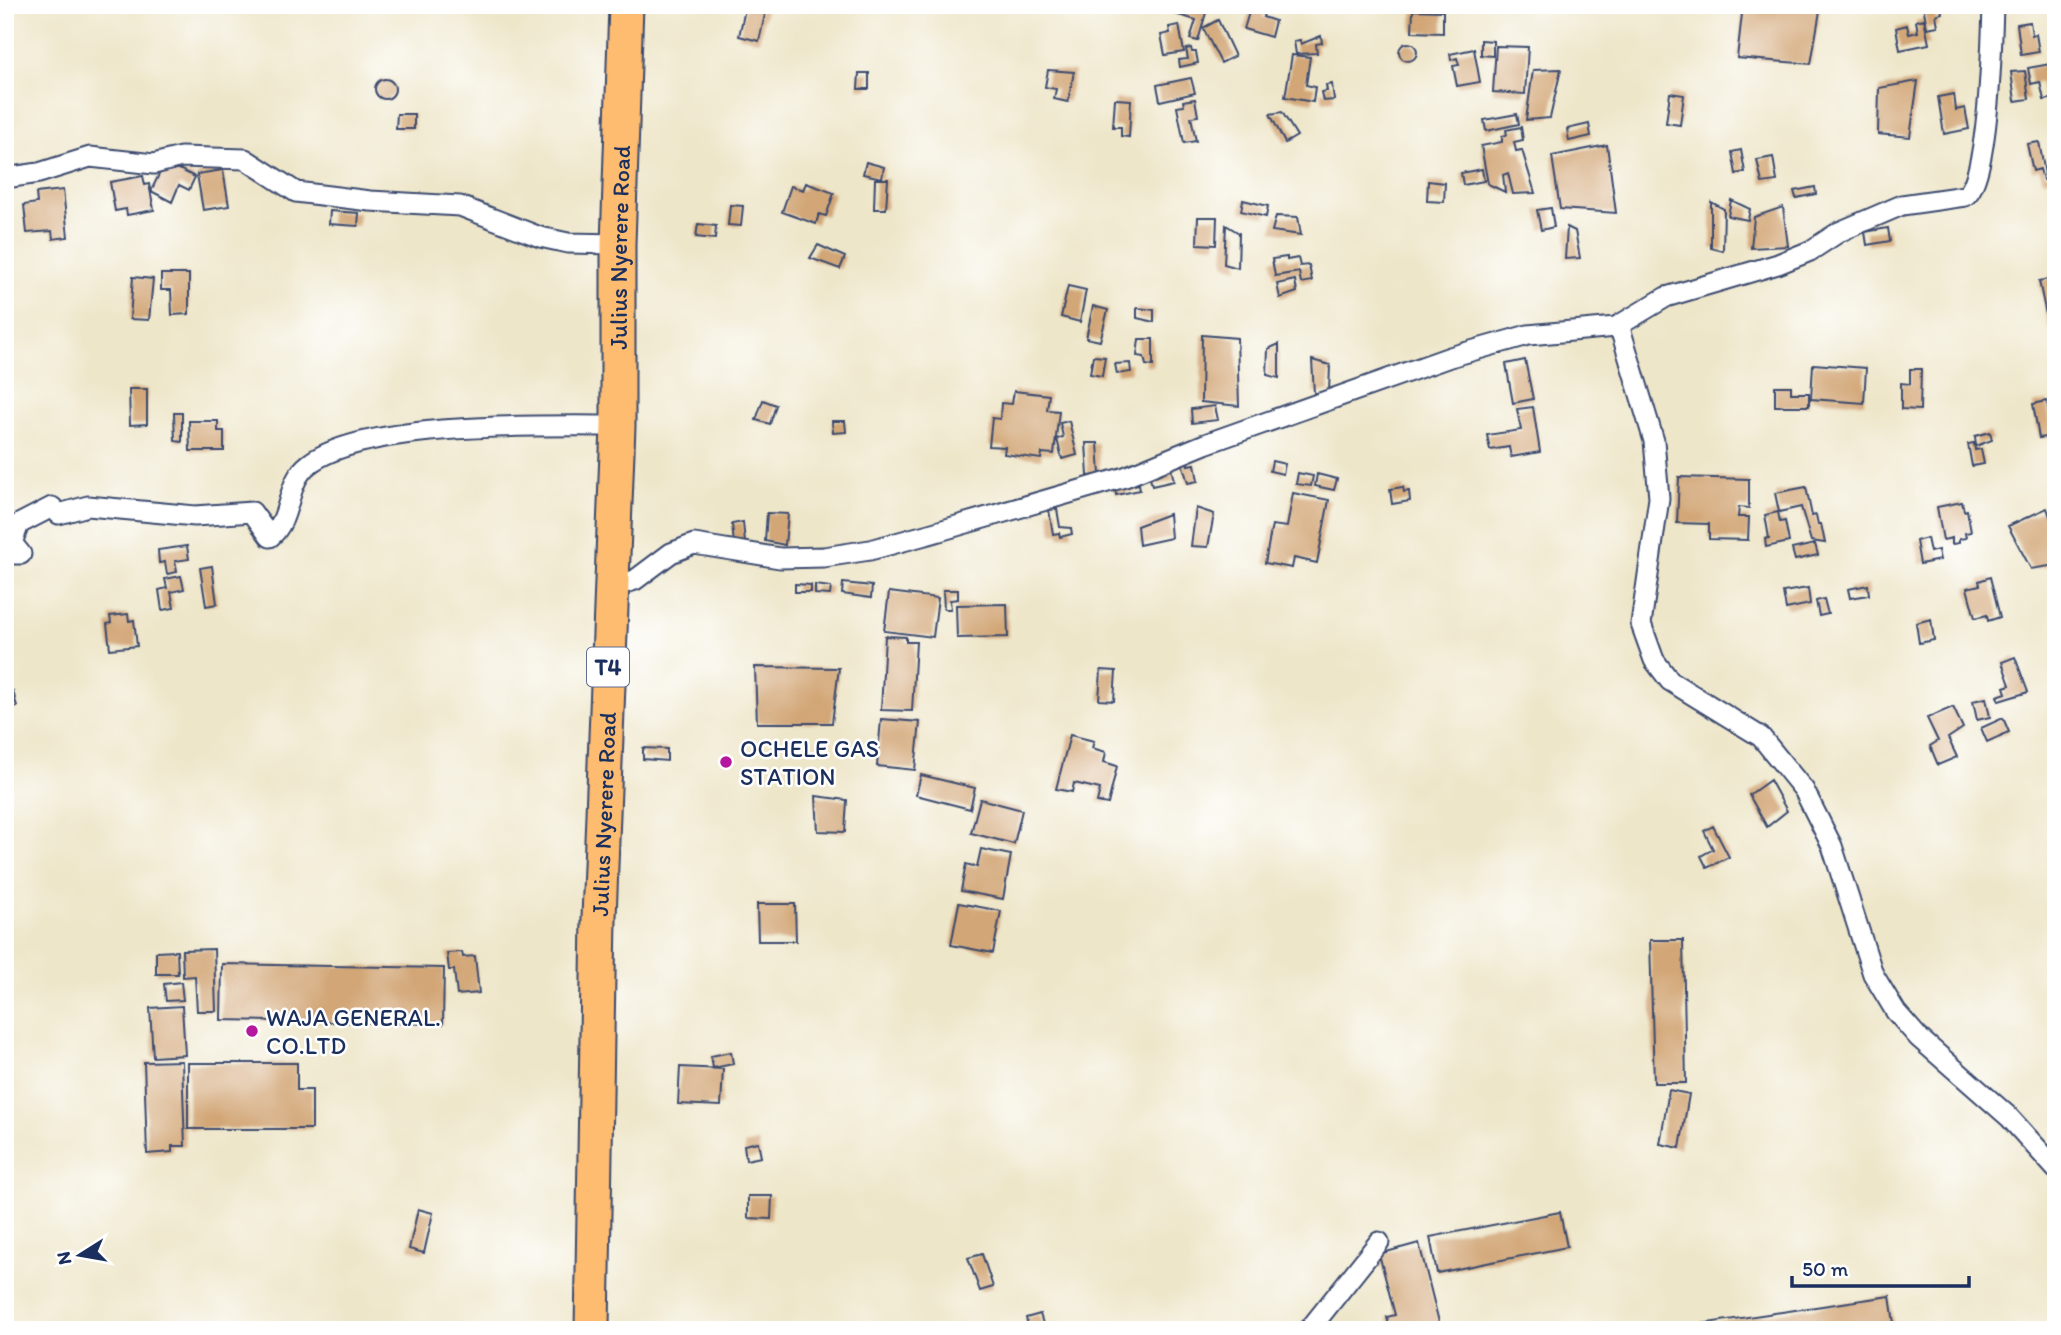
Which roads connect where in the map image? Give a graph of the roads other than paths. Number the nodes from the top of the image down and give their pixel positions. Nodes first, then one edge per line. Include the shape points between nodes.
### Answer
1 (626, 5) edge
2 (1993, 5) edge
3 (5, 178) edge
4 (618, 244) junction
5 (1619, 325) junction
6 (618, 426) junction
7 (5, 554) edge
8 (610, 588) junction
9 (2056, 1169) edge
10 (1379, 1242) dead end
11 (592, 1330) edge
12 (1309, 1330) edge

1 - 4 highway, Julius Nyerere Road / T4
2 - 5 street via 1983,152 1978,180 1969,193 1902,205 1778,264 1665,297
3 - 4 street via 90,157 154,164 181,157 245,159 296,192 460,206 540,237
4 - 6 highway, Julius Nyerere Road / T4
5 - 8 street via 1528,335 1450,357 1125,477 870,550 780,558 694,544 681,547 635,580
5 - 9 street via 1654,440 1659,498 1641,624 1654,660 1670,681 1761,737 1804,790 1832,846 1874,974 1896,1012 2009,1117
6 - 7 street via 423,431 348,446 314,460 300,472 282,523 270,537 252,513 195,516 88,506 59,514 52,507 19,524 12,543 21,554
6 - 8 highway, Julius Nyerere Road / T4
8 - 11 highway, Julius Nyerere Road / T4
10 - 12 street

